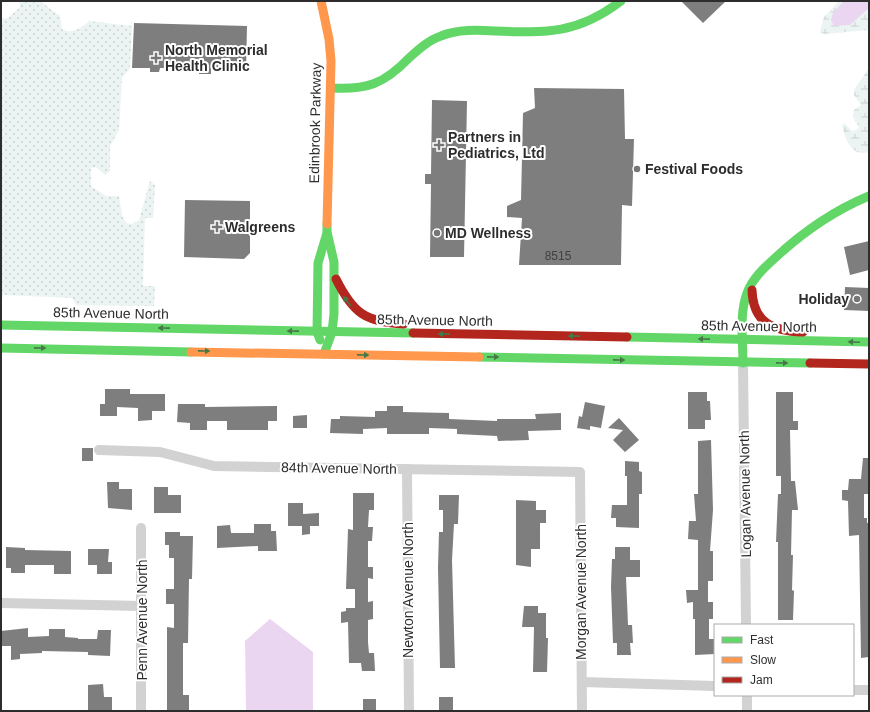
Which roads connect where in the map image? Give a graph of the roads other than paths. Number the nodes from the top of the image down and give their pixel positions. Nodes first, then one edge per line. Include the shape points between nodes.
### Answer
1 (321, 1) edge
2 (621, 1) edge
3 (331, 88) junction
4 (869, 196) edge
5 (327, 232) junction
6 (334, 277) junction
7 (754, 279) junction
8 (1, 325) edge
9 (317, 332) junction
10 (332, 332) junction
11 (869, 335) edge
12 (559, 336) junction
13 (743, 340) junction
14 (869, 342) edge
15 (1, 348) edge
16 (324, 354) junction
17 (743, 363) junction
18 (869, 364) edge
19 (99, 450) dead end
20 (407, 469) junction
21 (580, 472) joint
22 (141, 528) dead end
23 (1, 602) edge
24 (142, 606) junction
25 (746, 624) edge
26 (582, 682) junction
27 (714, 686) edge
28 (854, 690) edge
29 (869, 690) edge
30 (747, 696) edge
31 (141, 711) edge
32 (408, 711) edge
33 (582, 711) edge
34 (747, 711) edge

1 - 3 main road, Edinbrook Parkway via 331,61
2 - 3 main road via 596,20 573,29 544,32 453,32 419,48 394,72 377,83 363,88
3 - 5 main road, Edinbrook Parkway
4 - 7 main road via 839,207 813,224
5 - 6 main road, Edinbrook Parkway via 334,262
5 - 9 main road, Edinbrook Parkway via 318,263
6 - 10 main road, Edinbrook Parkway
12 -> 6 main road via 518,326 376,322 354,309
7 - 11 main road via 752,303 762,318 778,330
7 - 13 main road via 745,300
9 -> 8 main road, 85th Avenue North
9 - 10 main road, 85th Avenue North
9 - 16 main road, Edinbrook Parkway
12 -> 10 main road, 85th Avenue North
10 - 16 main road, Edinbrook Parkway
13 -> 12 main road, 85th Avenue North
14 -> 13 main road, 85th Avenue North
13 - 17 main road
15 -> 16 main road
16 -> 17 main road
17 -> 18 main road
17 - 25 street, Logan Avenue North
19 - 20 street, 84th Avenue North via 160,452 214,466
20 - 21 street, 84th Avenue North
20 - 32 street, Newton Avenue North
21 - 26 street, Morgan Avenue North
22 - 24 street, Penn Avenue North
23 - 24 street
24 - 31 street, Penn Avenue North
26 - 27 street
26 - 33 street, Morgan Avenue North
28 - 29 street
30 - 34 street

